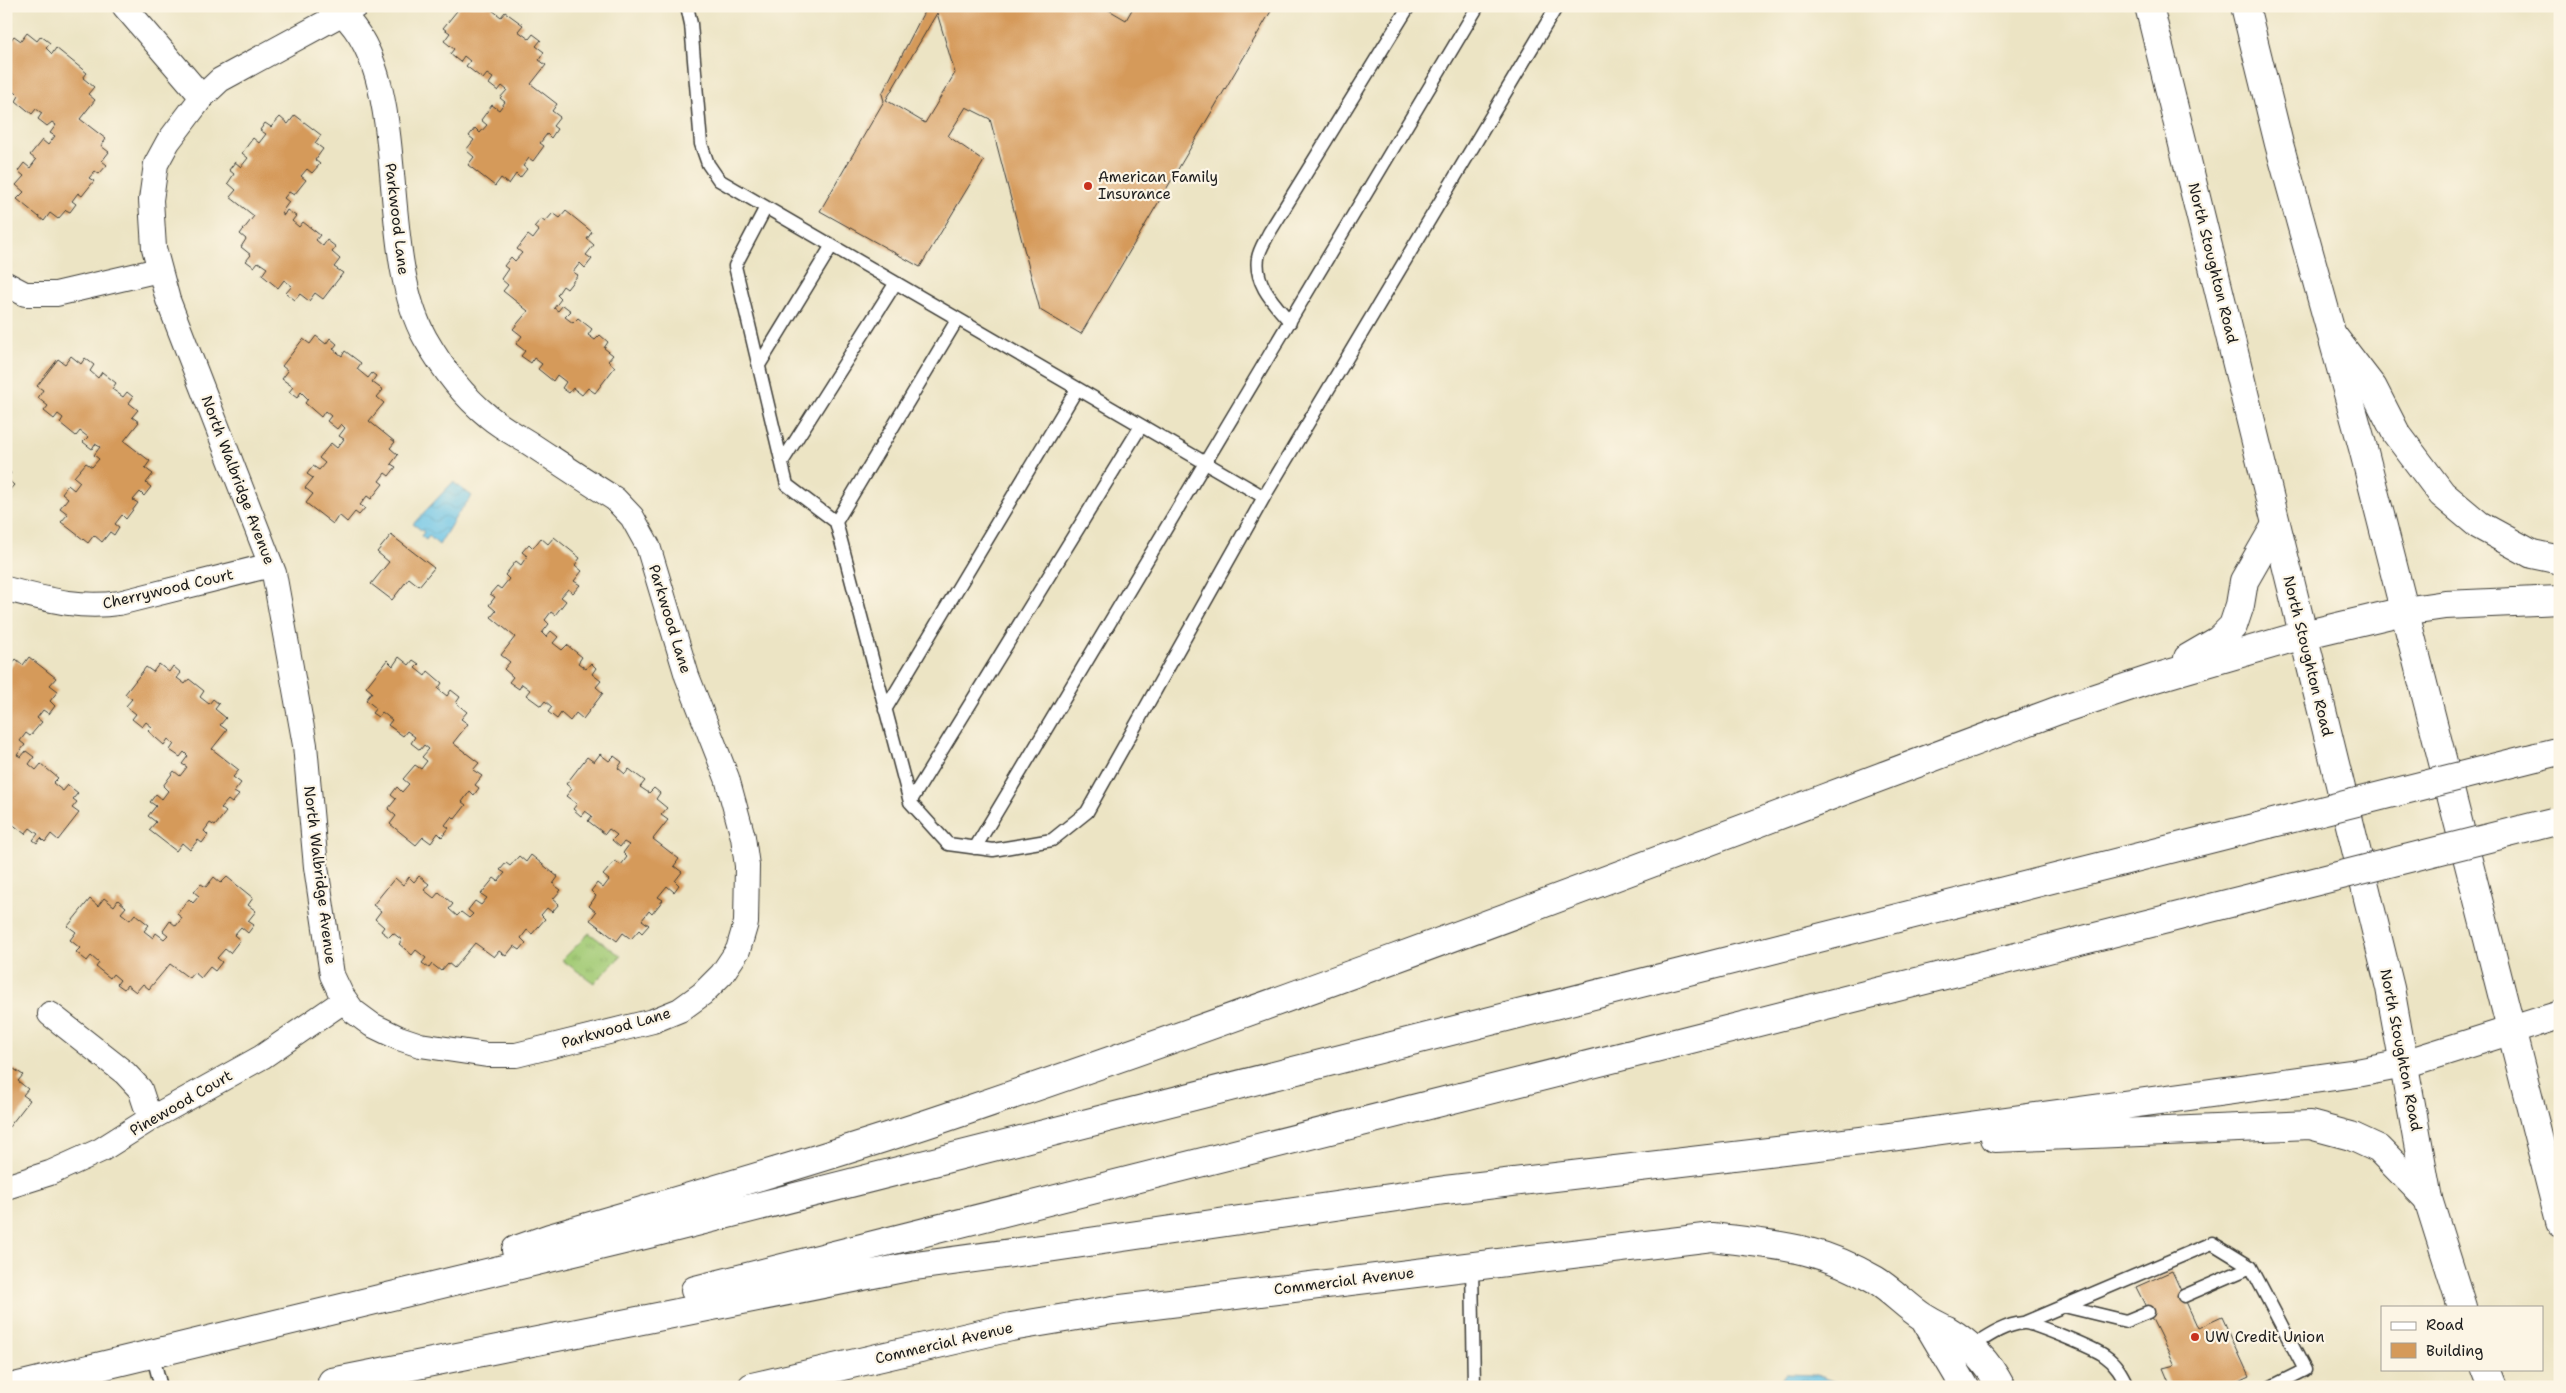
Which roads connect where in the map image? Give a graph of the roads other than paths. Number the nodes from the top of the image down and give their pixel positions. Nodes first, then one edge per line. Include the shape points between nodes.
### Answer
1 (124, 6) edge
2 (687, 6) edge
3 (1409, 6) edge
4 (1478, 6) edge
5 (1557, 6) edge
6 (2150, 6) edge
7 (2245, 6) edge
8 (2258, 6) edge
9 (349, 10) edge
10 (202, 97) junction
11 (2279, 144) junction
12 (765, 208) junction
13 (831, 247) junction
14 (159, 270) junction
15 (6, 284) edge
16 (895, 284) junction
17 (957, 320) junction
18 (1290, 322) junction
19 (2333, 336) junction
20 (758, 365) junction
21 (1077, 389) junction
22 (1141, 426) junction
23 (782, 462) junction
24 (1206, 464) junction
25 (1264, 497) junction
26 (836, 522) junction
27 (2276, 525) junction
28 (2560, 560) edge
29 (271, 565) junction
30 (6, 589) edge
31 (2560, 600) edge
32 (2404, 611) junction
33 (2303, 636) junction
34 (2155, 678) junction
35 (885, 710) junction
36 (2548, 754) edge
37 (910, 802) junction
38 (2556, 821) edge
39 (975, 848) junction
40 (345, 1000) junction
41 (50, 1014) dead end
42 (2560, 1015) edge
43 (2510, 1031) junction
44 (391, 1034) joint
45 (2404, 1064) junction
46 (150, 1118) junction
47 (1861, 1141) junction
48 (6, 1187) edge
49 (2428, 1199) junction
50 (2560, 1222) edge
51 (1472, 1265) junction
52 (2251, 1267) junction
53 (402, 1293) junction
54 (2184, 1296) dead end
55 (2064, 1306) junction
56 (2462, 1306) edge
57 (2148, 1312) dead end
58 (1923, 1318) junction
59 (2026, 1322) junction
60 (1971, 1347) junction
61 (152, 1353) junction
62 (2485, 1370) edge
63 (322, 1384) edge
64 (759, 1386) edge
65 (14, 1387) edge
66 (160, 1387) edge
67 (1474, 1387) edge
68 (1966, 1387) edge
69 (2001, 1387) edge
70 (2128, 1387) edge
71 (2271, 1387) edge
72 (2492, 1387) edge

1 - 10 street
2 - 12 lane via 692,24 701,144 708,164 719,180
3 - 18 lane via 1269,233 1258,258 1260,280 1269,298
4 - 18 lane
5 - 25 lane
6 - 27 main road, North Stoughton Road
7 - 11 main road
8 - 11 main road
9 - 10 street, North Walbridge Avenue via 220,80
9 - 44 street, Parkwood Lane via 367,49 382,95 401,271 425,338 455,383 488,416 615,499 632,517 648,546 687,676 727,778 743,837 747,866 746,923 738,950 722,974 680,1010 653,1021 516,1055 487,1055 420,1045
10 - 14 street, North Walbridge Avenue via 168,142 154,173 151,200
11 - 19 main road
12 - 13 lane
12 - 20 lane via 734,266
13 - 16 lane
13 - 20 lane
14 - 15 street via 56,294 25,294
14 - 29 street, North Walbridge Avenue
16 - 17 lane
16 - 23 lane
17 - 21 lane
17 - 26 lane
18 - 24 lane
19 - 28 main road via 2372,388 2396,433 2442,494 2478,525 2532,554
19 - 32 main road
20 - 23 lane
21 - 22 lane
21 - 35 lane
22 - 24 lane
22 - 37 lane
23 - 26 lane via 788,485
24 - 25 lane
24 - 39 lane
25 - 39 lane via 1087,812 1052,840 994,850
26 - 35 lane
27 - 33 main road, North Stoughton Road
27 - 34 main road via 2244,581 2233,626 2219,640
29 - 30 street, Cherrywood Court via 119,603 93,606
29 - 40 street, North Walbridge Avenue via 305,745 324,929 332,975
31 - 32 main road via 2445,605
32 - 33 main road
32 - 43 main road
33 - 34 main road
33 - 45 main road, North Stoughton Road via 2390,988
34 - 53 main road via 963,1112 766,1175 550,1238
35 - 37 lane
36 - 53 main road, bridge
37 - 39 lane via 948,844
38 - 63 main road, bridge
40 - 44 street, North Walbridge Avenue via 359,1015
40 - 46 street, Pinewood Court via 262,1057
41 - 46 street via 125,1073 140,1089
42 - 43 main road
43 - 45 main road
43 - 50 main road
45 - 47 main road
45 - 49 main road, North Stoughton Road
46 - 48 street, Pinewood Court via 82,1160
47 - 49 main road via 2310,1126 2351,1136 2378,1149
47 - 63 main road via 1445,1190 1068,1246 908,1266
49 - 56 main road, North Stoughton Road
51 - 58 main road, Commercial Avenue via 1712,1238 1779,1245 1839,1261 1897,1295
51 - 64 main road, Commercial Avenue via 1113,1310 1011,1327
51 - 67 lane
52 - 54 lane
52 - 55 lane via 2212,1243
52 - 71 lane via 2305,1370
53 - 61 main road
55 - 57 lane via 2126,1322
55 - 59 lane
58 - 60 main road, Commercial Avenue
58 - 68 main road, Commercial Avenue
59 - 60 lane via 2007,1326
59 - 70 lane via 2105,1356 2119,1368
60 - 69 main road, Commercial Avenue via 1987,1364
61 - 65 main road
61 - 66 lane
62 - 72 main road

